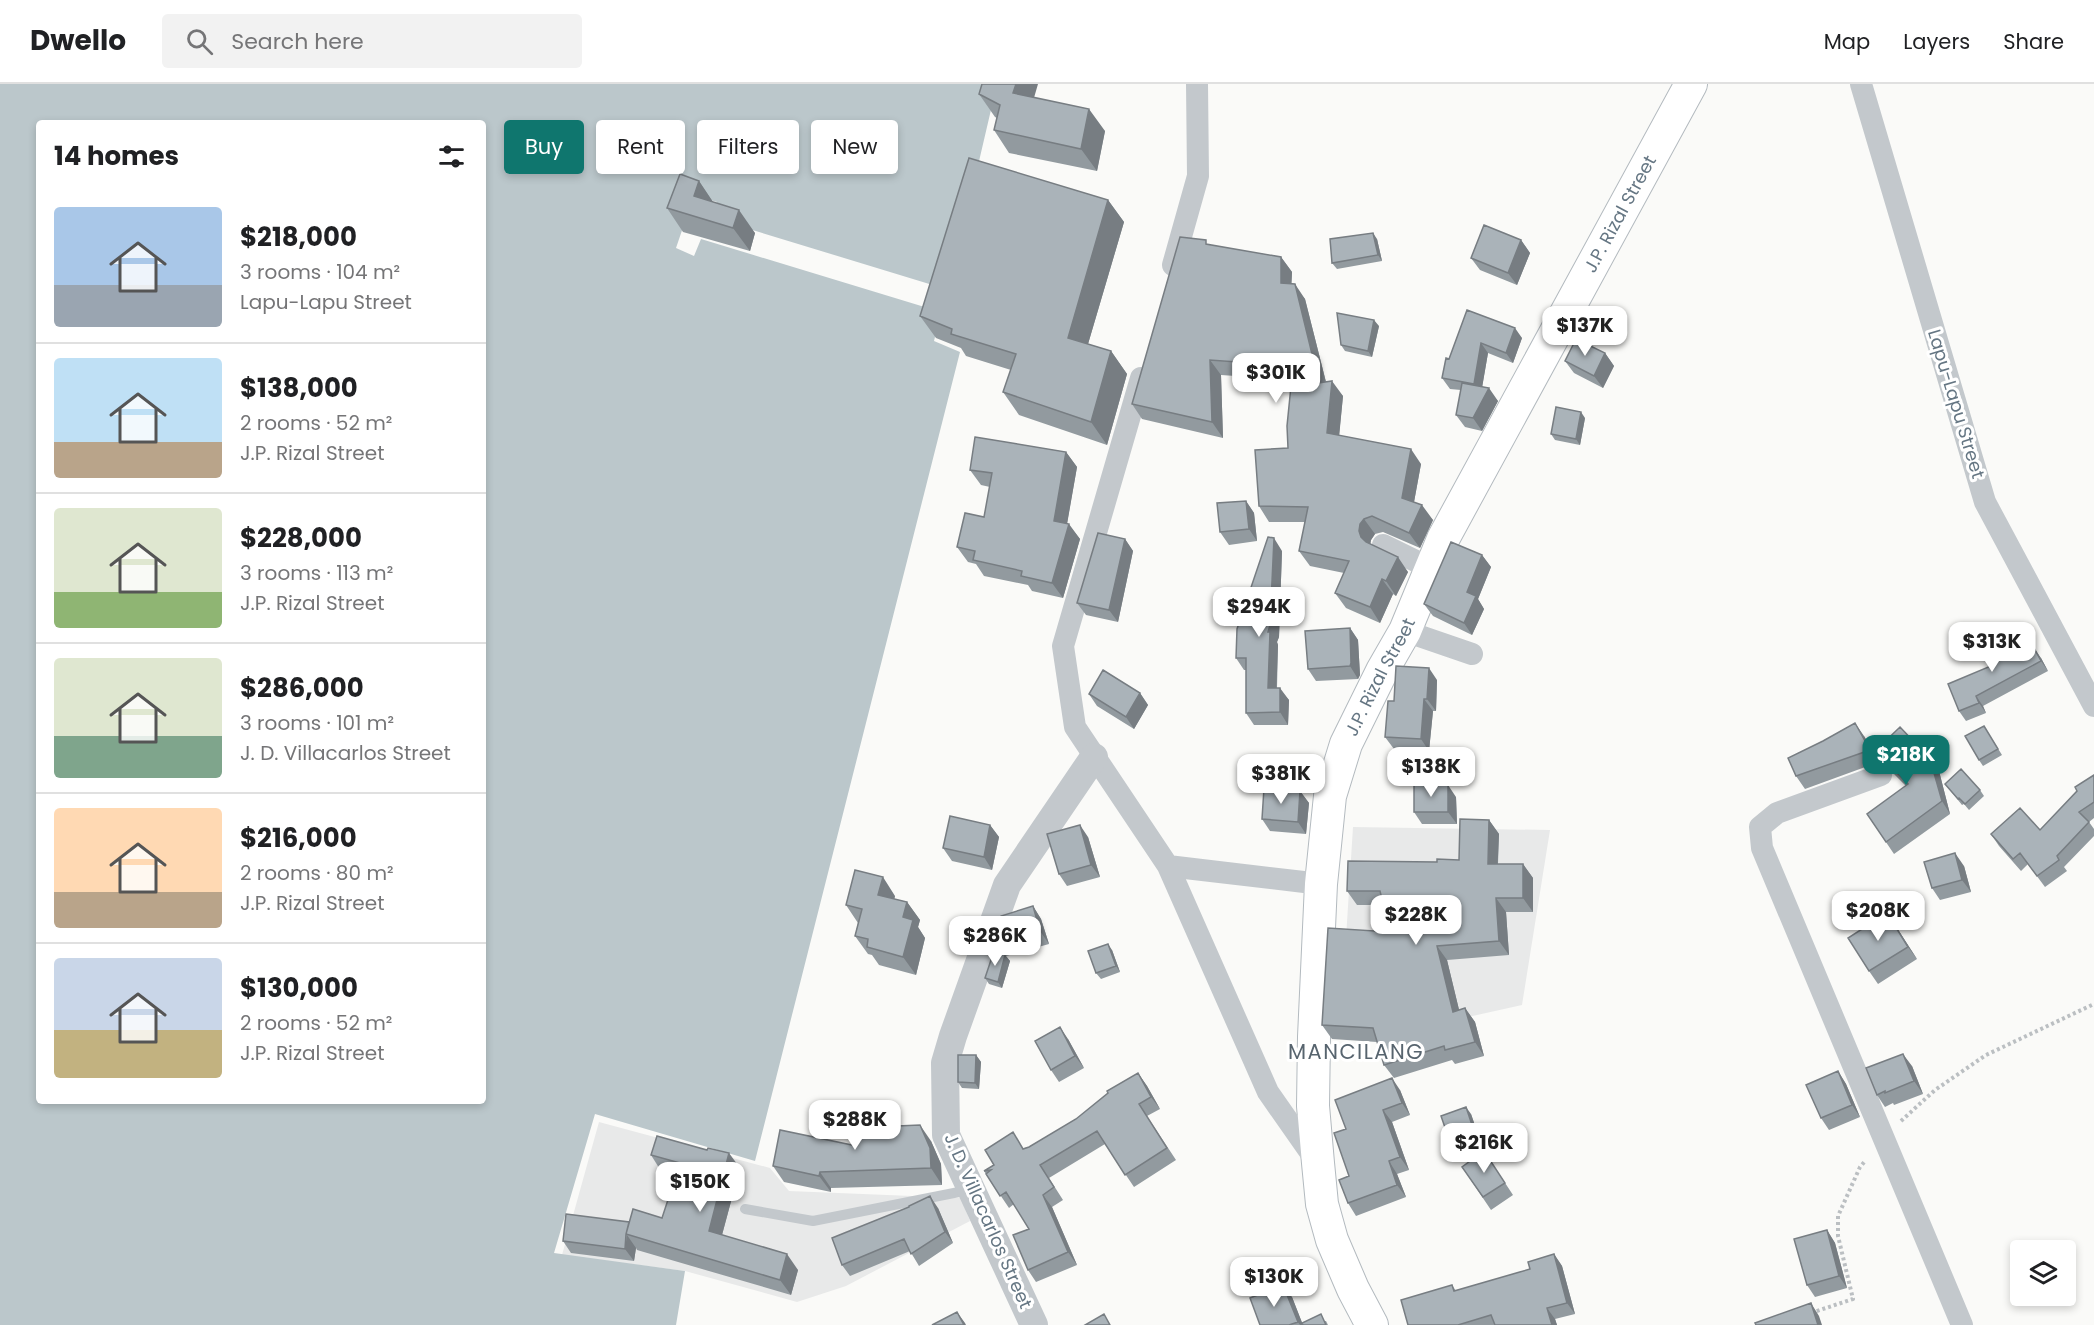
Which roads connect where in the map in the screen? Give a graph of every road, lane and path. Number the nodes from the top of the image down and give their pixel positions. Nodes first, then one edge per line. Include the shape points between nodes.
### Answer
1 (1197, 84) edge
2 (1691, 84) edge
3 (1861, 84) edge
4 (1167, 286) edge
5 (1148, 355) edge
6 (1383, 545) dead end
7 (1430, 568) junction
8 (1405, 631) junction
9 (1472, 654) dead end
10 (2094, 706) edge
11 (1095, 757) junction
12 (1881, 775) dead end
13 (1168, 866) junction
14 (1321, 884) junction
15 (2094, 1004) edge
16 (1884, 1137) junction
17 (1318, 1163) junction
18 (972, 1189) junction
19 (745, 1209) dead end
20 (1808, 1314) edge
21 (1034, 1325) edge
22 (1372, 1325) edge
23 (1962, 1325) edge

1 - 4 street via 1198,176
2 - 7 main road, J.P. Rizal Street
3 - 10 street, Lapu-Lapu Street via 1985,502
5 - 11 street via 1063,646 1075,727
6 - 7 street
7 - 8 main road, J.P. Rizal Street
8 - 9 street
8 - 14 main road, J.P. Rizal Street via 1346,744 1330,796
11 - 13 street
11 - 18 street, J. D. Villacarlos Street via 1007,885 945,1063 946,1135
12 - 16 street via 1777,813 1760,827 1762,848
13 - 14 street
13 - 17 street via 1268,1092
14 - 17 main road, J.P. Rizal Street via 1313,1106
15 - 16 path via 1986,1055 1935,1090
16 - 20 path via 1860,1167 1838,1216 1838,1236 1853,1299
16 - 23 street
17 - 22 main road, J.P. Rizal Street via 1322,1204 1332,1239
18 - 19 lane via 813,1221
18 - 21 street, J. D. Villacarlos Street

